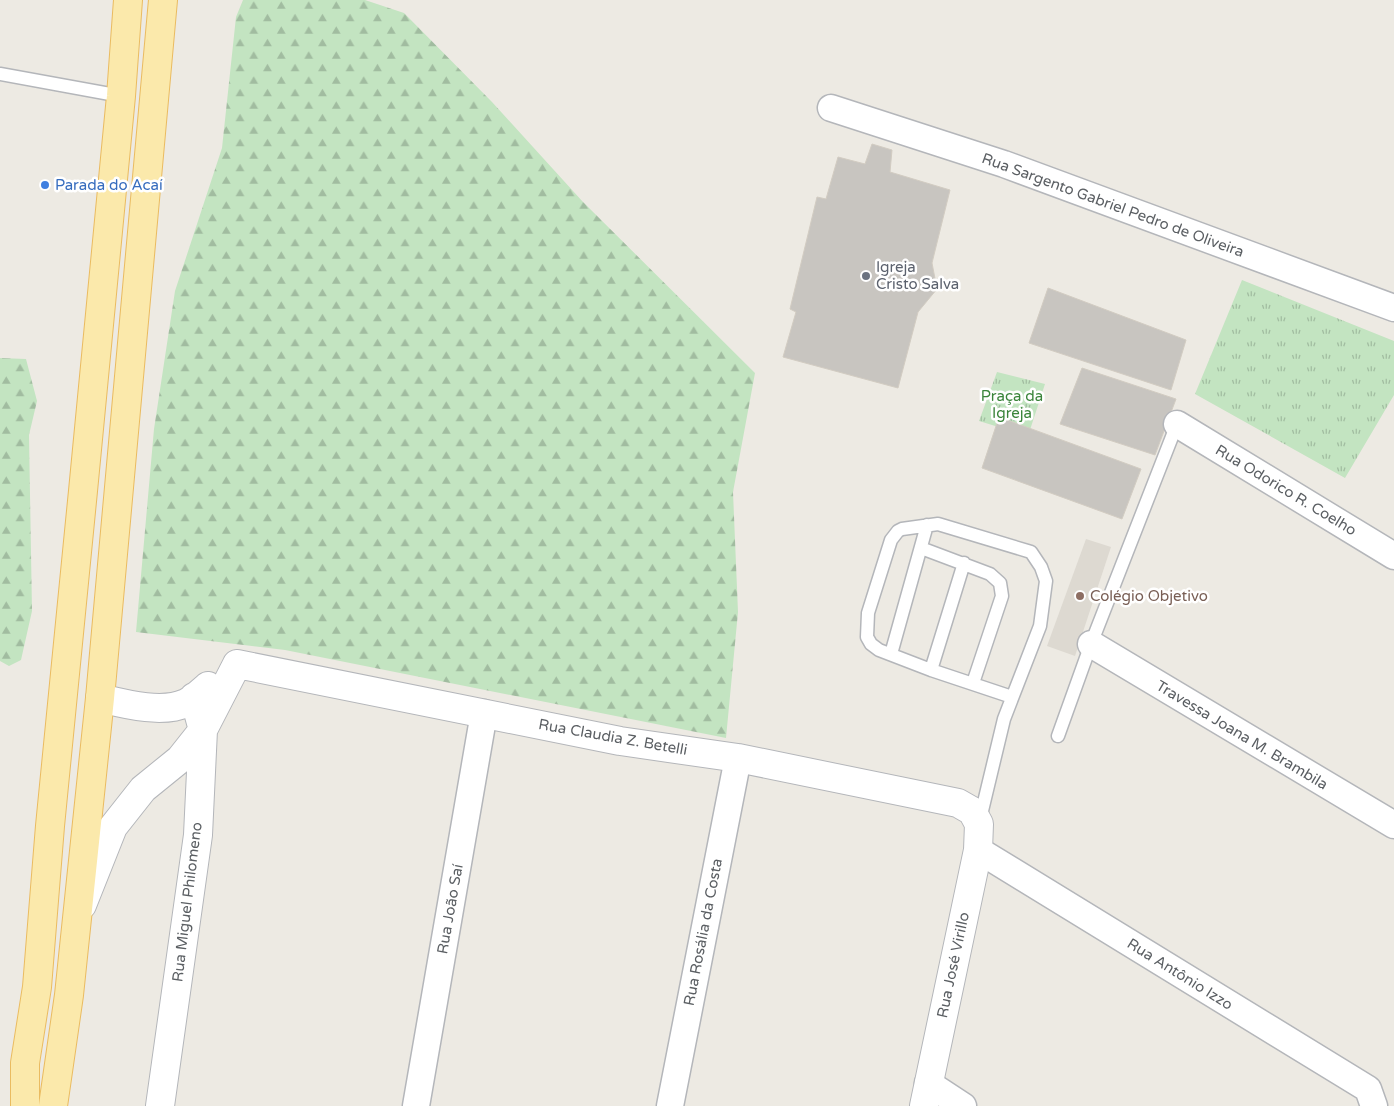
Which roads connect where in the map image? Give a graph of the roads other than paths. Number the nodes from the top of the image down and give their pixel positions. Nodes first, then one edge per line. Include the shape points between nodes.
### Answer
1 (128, 0) edge
2 (163, 0) edge
3 (0, 74) edge
4 (120, 96) junction
5 (831, 108) dead end
6 (1394, 308) edge
7 (1177, 424) joint
8 (927, 525) junction
9 (921, 548) junction
10 (1394, 556) edge
11 (964, 564) junction
12 (1090, 644) junction
13 (891, 654) junction
14 (237, 664) junction
15 (931, 670) junction
16 (972, 684) junction
17 (194, 697) junction
18 (1012, 697) junction
19 (100, 698) junction
20 (484, 713) junction
21 (202, 730) junction
22 (1058, 736) dead end
23 (738, 758) junction
24 (1394, 825) edge
25 (978, 837) junction
26 (77, 916) junction
27 (926, 1094) edge
28 (25, 1106) edge
29 (53, 1106) edge
30 (160, 1106) edge
31 (416, 1106) edge
32 (670, 1106) edge
33 (963, 1106) edge
34 (1374, 1106) edge

1 - 4 main road
2 - 19 main road
3 - 4 lane
4 - 28 main road via 37,987 25,1063
5 - 6 street, Rua Sargento Gabriel Pedro de Oliveira via 1004,164
7 - 10 street, Rua Odorico R. Coelho
7 - 12 lane
8 - 9 lane
8 - 13 lane via 902,529 894,535 868,613 867,637 879,650
8 - 18 lane via 938,524 1031,552 1041,567 1046,581 1040,626
9 - 11 lane
9 - 13 lane
11 - 15 lane
11 - 16 lane via 990,574 1002,589
12 - 22 lane
12 - 24 street, Travessa Joana M. Brambila
13 - 15 lane
14 - 17 street
14 - 20 street, Rua Claudia Z. Betelli
14 - 21 street
15 - 16 lane
16 - 18 lane
17 - 19 street via 166,708 128,705
17 - 21 street, Rua Miguel Philomeno
18 - 25 lane via 1004,719
19 - 26 main road
20 - 23 street, Rua Claudia Z. Betelli via 620,741
20 - 31 street, Rua João Saí
21 - 26 street via 180,759 143,790 113,827
21 - 30 street, Rua Miguel Philomeno via 198,835
23 - 25 street, Rua Claudia Z. Betelli via 958,803 972,811
23 - 32 street, Rua Rosália da Costa
25 - 27 street, Rua José Virillo
25 - 34 street, Rua Antônio Izzo via 1368,1089
26 - 29 main road
27 - 33 street

